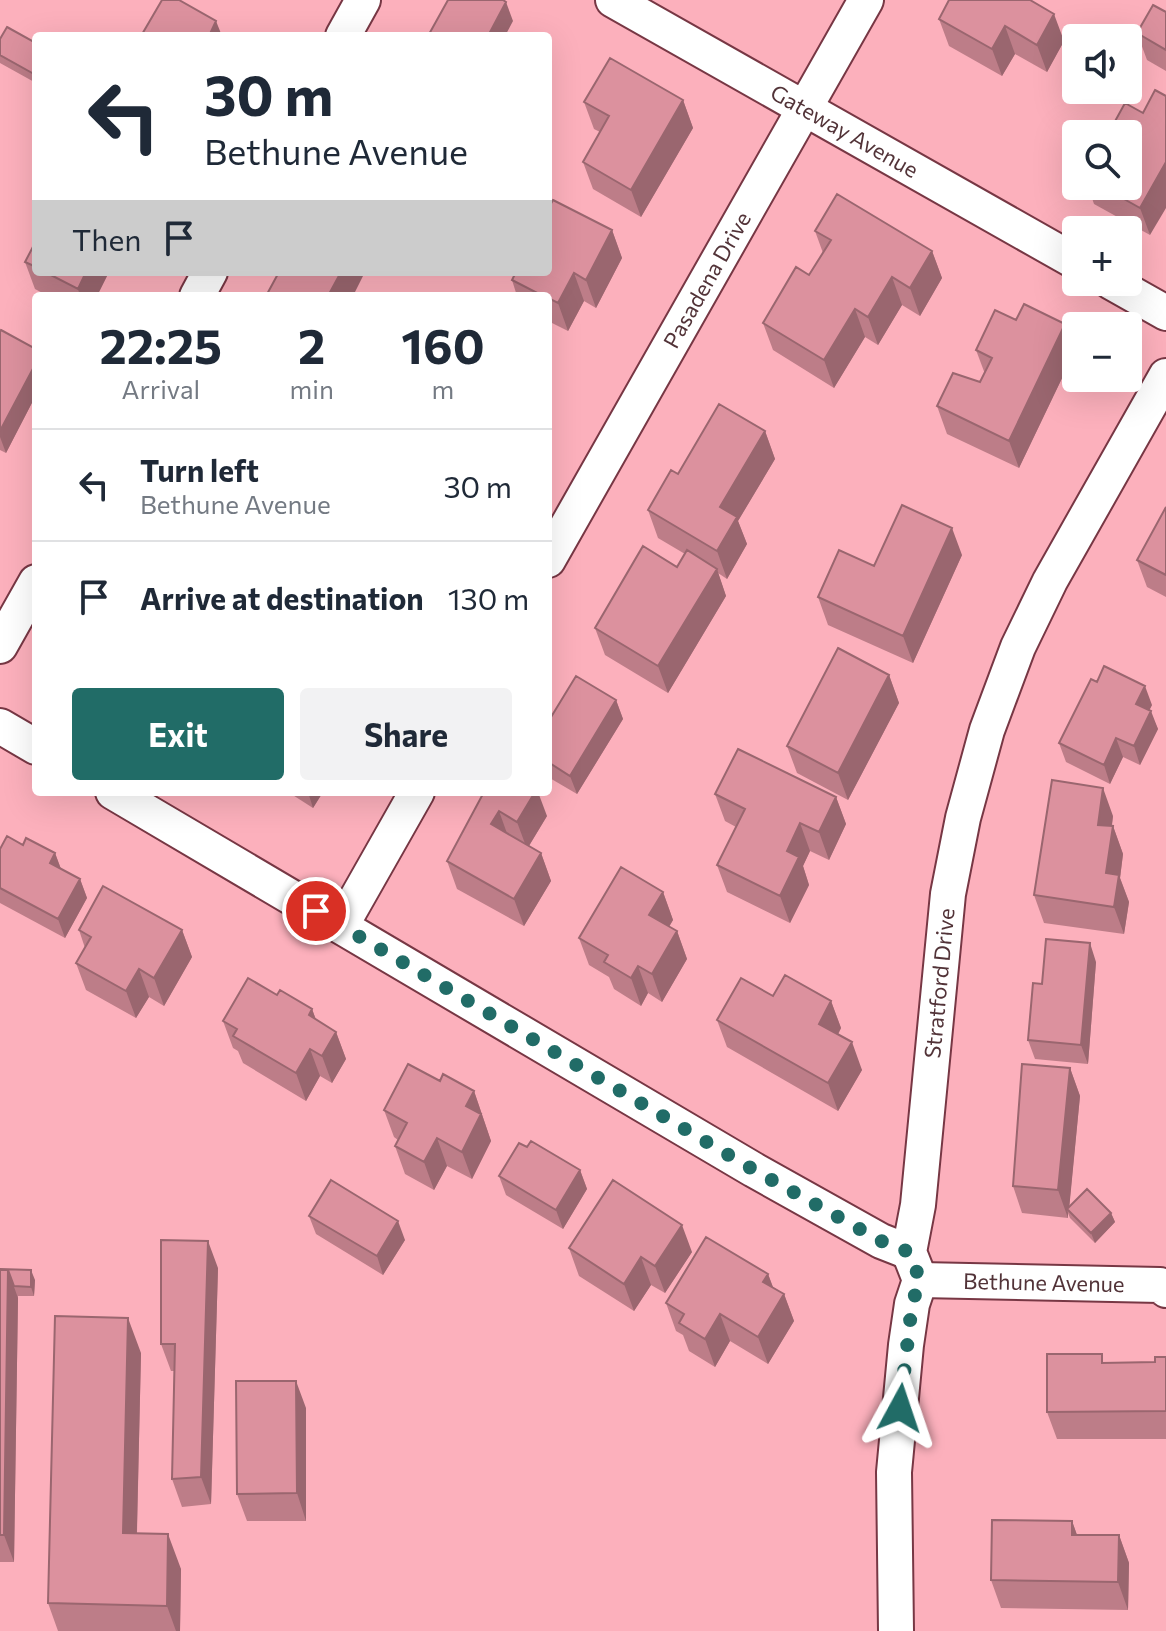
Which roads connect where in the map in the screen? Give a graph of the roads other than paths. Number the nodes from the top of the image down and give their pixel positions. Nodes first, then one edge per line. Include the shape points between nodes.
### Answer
1 (363, 0) edge
2 (613, 0) edge
3 (866, 0) edge
4 (345, 32) edge
5 (804, 109) junction
6 (1062, 254) edge
7 (1136, 296) edge
8 (1166, 313) edge
9 (1166, 376) edge
10 (552, 553) edge
11 (32, 589) edge
12 (0, 646) edge
13 (0, 726) edge
14 (32, 745) edge
15 (120, 796) edge
16 (415, 796) edge
17 (341, 926) junction
18 (914, 1266) junction
19 (1164, 1286) edge
20 (896, 1631) edge

1 - 4 street
2 - 5 street, Gateway Avenue
3 - 5 street, Pasadena Drive
5 - 6 street, Gateway Avenue
5 - 10 street, Pasadena Drive
7 - 8 street
9 - 18 street, Stratford Drive via 1050,581 987,730 948,894
11 - 12 street
13 - 14 street
15 - 17 street, Bethune Avenue
16 - 17 street
17 - 18 street, Bethune Avenue via 881,1241
18 - 19 street, Bethune Avenue
18 - 20 street, Stratford Drive via 894,1472

